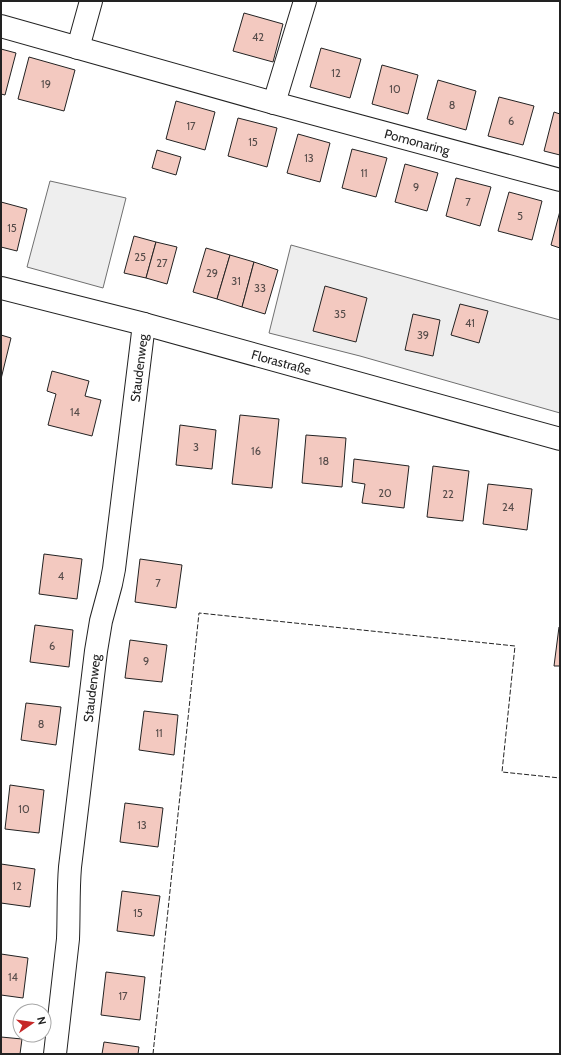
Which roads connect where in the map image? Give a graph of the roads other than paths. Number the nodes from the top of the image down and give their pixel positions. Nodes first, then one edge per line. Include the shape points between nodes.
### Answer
1 (91, 1) edge
2 (305, 1) edge
3 (1, 26) edge
4 (78, 48) junction
5 (274, 103) junction
6 (560, 180) edge
7 (1, 288) edge
8 (144, 324) junction
9 (560, 439) edge
10 (55, 1054) edge

1 - 4 street
2 - 5 street
3 - 4 street, Pomonaring
4 - 5 street, Pomonaring
5 - 6 street, Pomonaring
7 - 8 street, Florastraße
8 - 9 street, Florastraße
8 - 10 street, Staudenweg via 114,569 95,659 70,867 68,939

